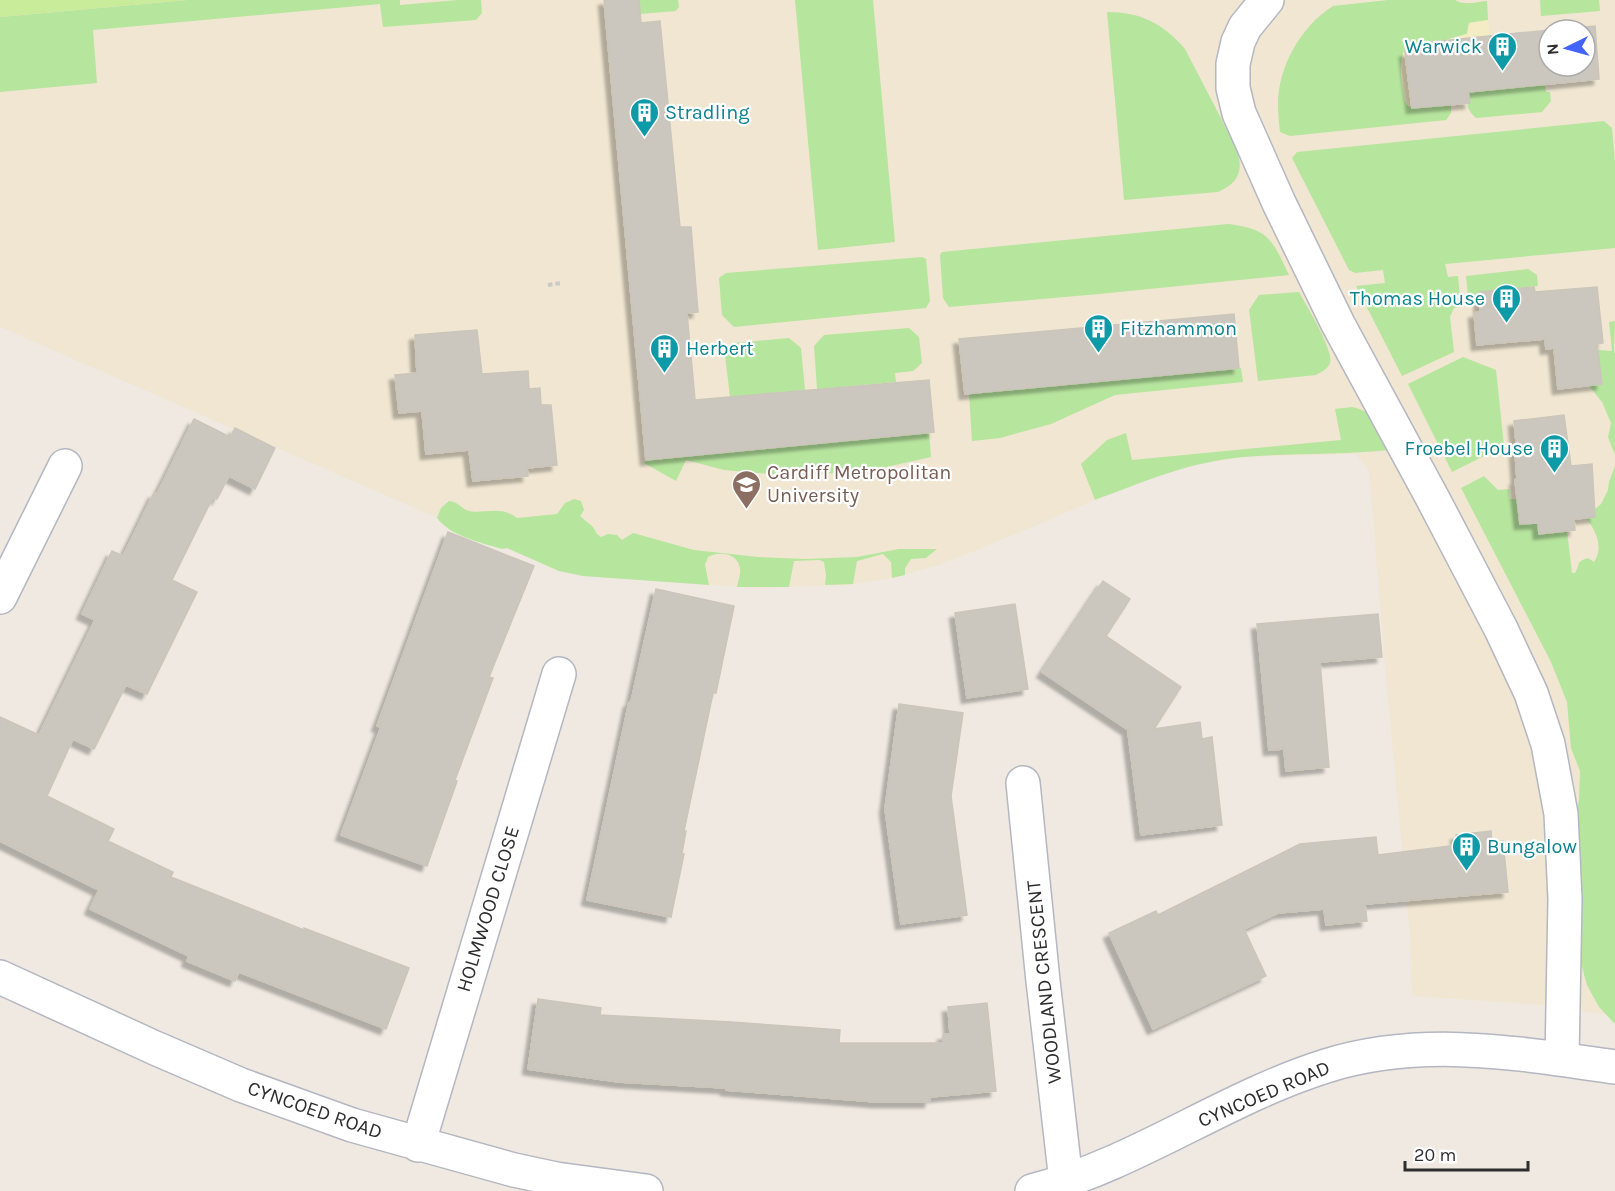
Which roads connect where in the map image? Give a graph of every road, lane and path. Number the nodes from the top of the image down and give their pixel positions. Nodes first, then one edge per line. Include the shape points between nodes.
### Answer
1 (1267, 0) edge
2 (561, 283) dead end
3 (548, 285) dead end
4 (65, 466) dead end
5 (0, 597) edge
6 (559, 674) dead end
7 (1023, 783) dead end
8 (0, 977) edge
9 (1562, 1059) junction
10 (1615, 1067) edge
11 (418, 1144) junction
12 (1066, 1181) junction
13 (646, 1191) edge
14 (1032, 1191) edge

1 - 9 street via 1238,42 1233,88 1239,113 1338,324 1501,629 1532,693 1548,744 1561,814 1565,899
2 - 3 path
4 - 5 street
6 - 11 street, HOLMWOOD CLOSE
7 - 12 street, WOODLAND CRESCENT
8 - 11 street, CYNCOED ROAD via 241,1085
9 - 10 street, CYNCOED ROAD
9 - 12 street, CYNCOED ROAD via 1435,1048 1386,1053 1326,1066
11 - 13 street, CYNCOED ROAD via 556,1179
12 - 14 street, CYNCOED ROAD

